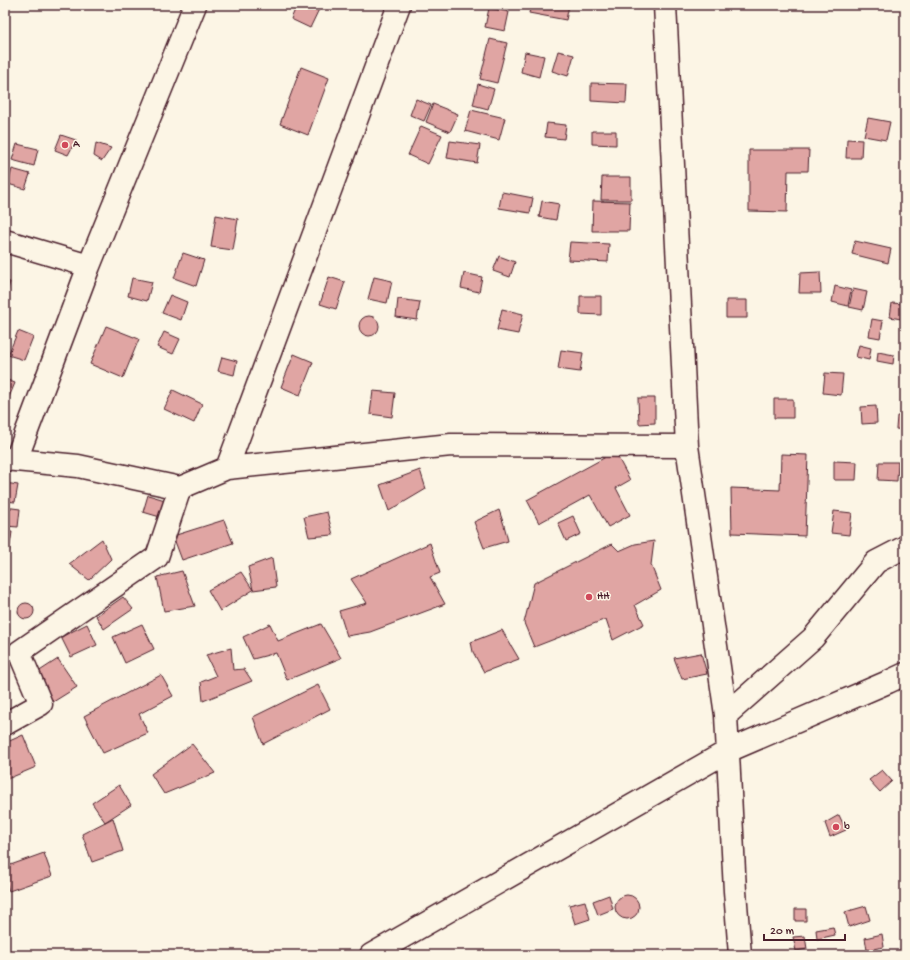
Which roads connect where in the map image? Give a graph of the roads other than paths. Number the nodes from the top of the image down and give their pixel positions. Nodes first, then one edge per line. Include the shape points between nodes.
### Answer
1 (195, 5) edge
2 (397, 5) edge
3 (665, 5) edge
4 (5, 241) edge
5 (89, 266) junction
6 (686, 446) junction
7 (10, 460) edge
8 (227, 468) junction
9 (180, 488) junction
10 (905, 547) edge
11 (905, 674) edge
12 (726, 715) junction
13 (5, 724) edge
14 (728, 751) junction
15 (370, 955) edge
16 (740, 955) edge

1 - 5 street
2 - 8 street
3 - 6 street
4 - 5 street
5 - 7 street
6 - 8 street via 451,445
6 - 12 street
7 - 9 street via 78,466
8 - 9 street
9 - 13 street via 157,557 19,652 41,704
10 - 12 street via 876,562 813,638
11 - 14 street
12 - 14 street
14 - 15 street
14 - 16 street

